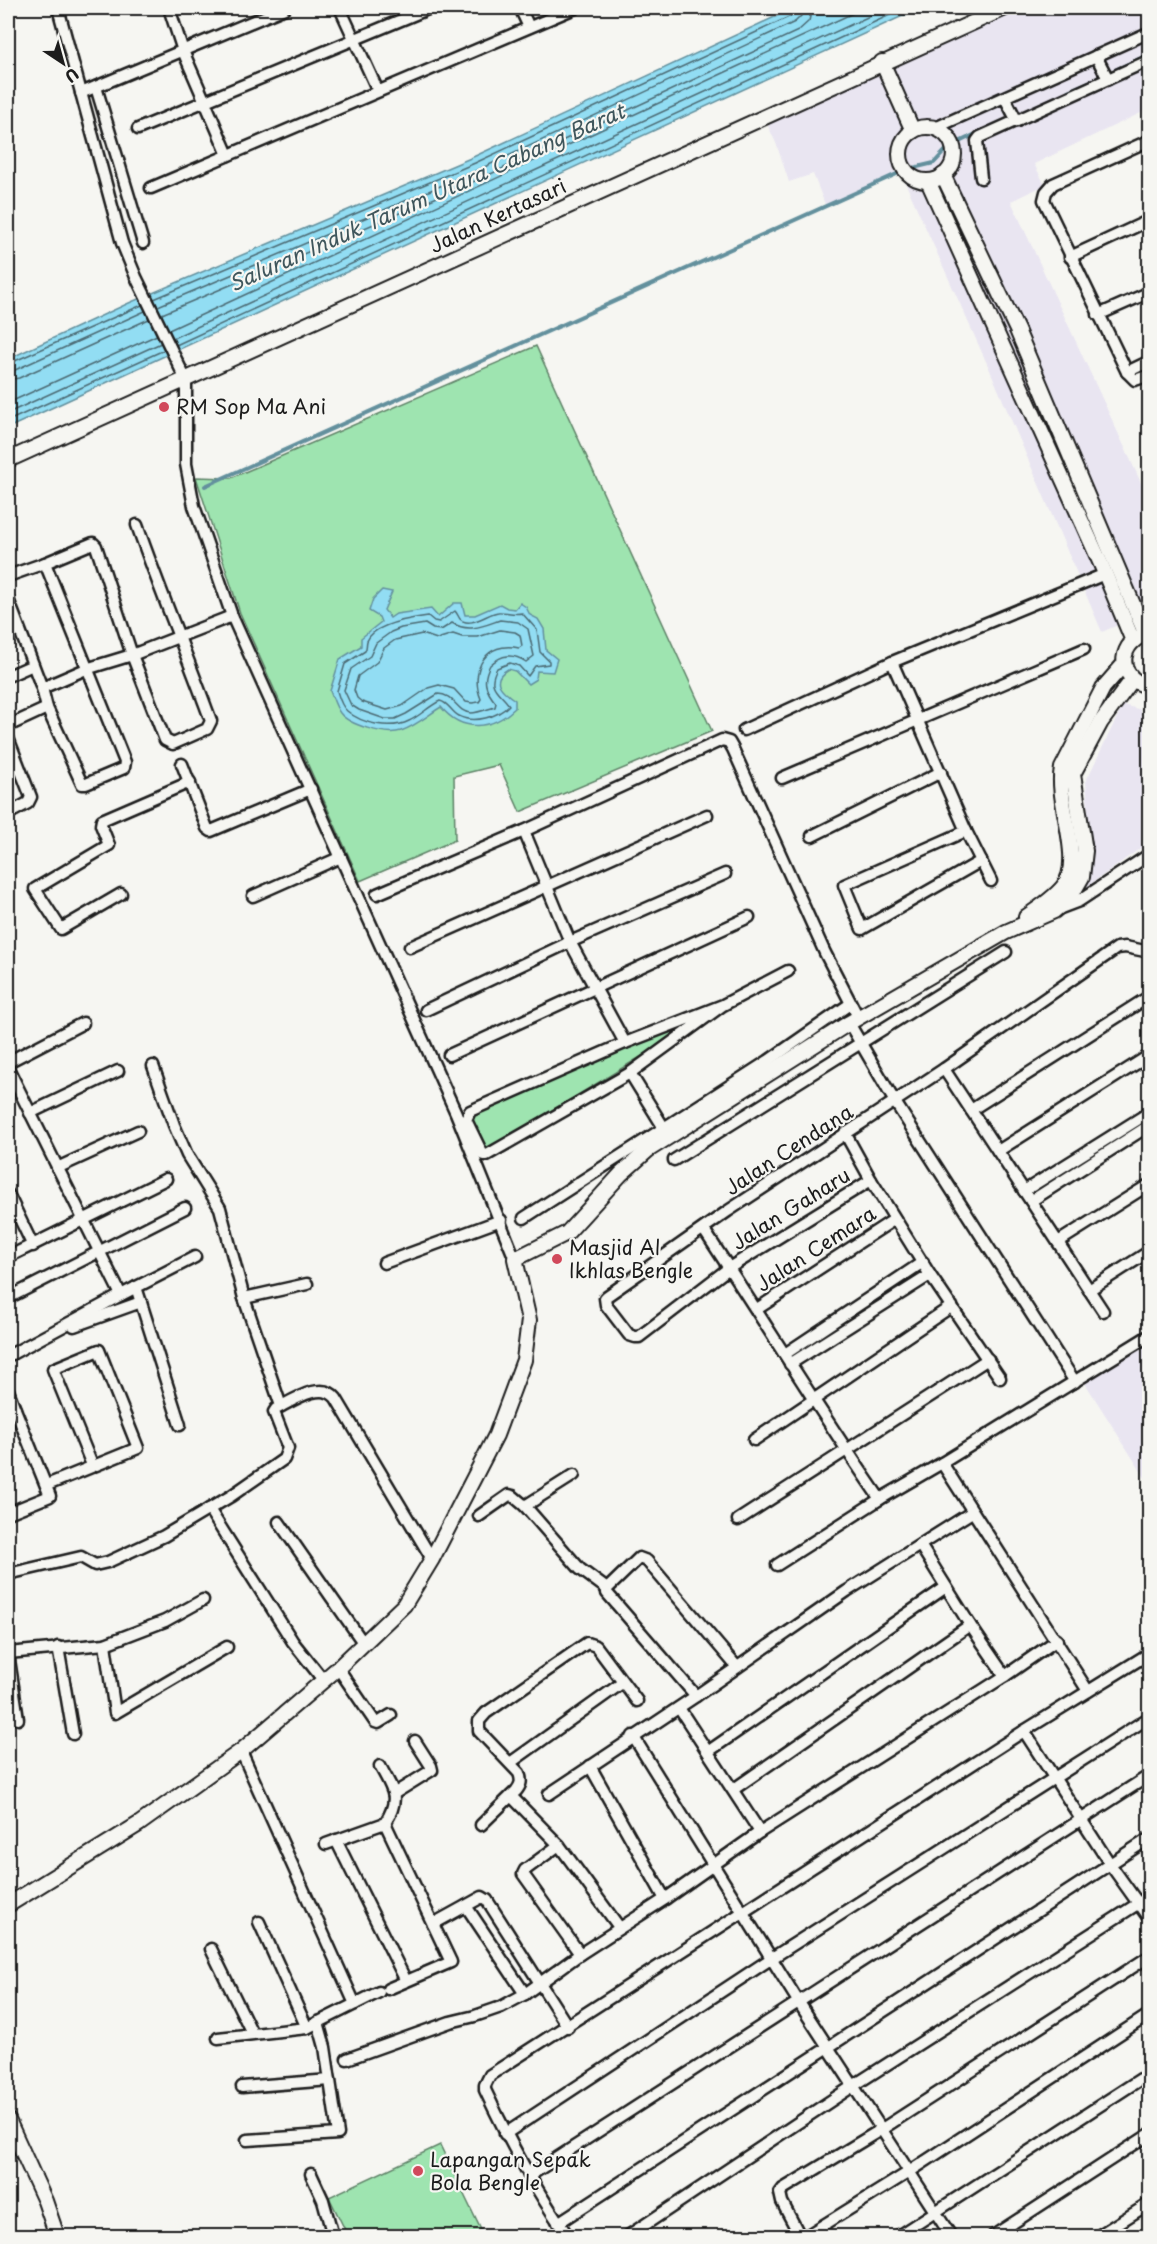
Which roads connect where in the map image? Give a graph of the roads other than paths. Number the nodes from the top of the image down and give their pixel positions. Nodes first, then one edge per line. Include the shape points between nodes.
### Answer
1 (58, 8) edge
2 (169, 8) edge
3 (285, 8) edge
4 (340, 8) edge
5 (430, 8) edge
6 (520, 8) edge
7 (575, 8) edge
8 (1005, 8) edge
9 (529, 27) junction
10 (1149, 32) edge
11 (354, 39) junction
12 (183, 51) junction
13 (1096, 56) junction
14 (1149, 60) edge
15 (882, 62) junction
16 (1108, 79) junction
17 (96, 87) junction
18 (378, 91) junction
19 (81, 93) junction
20 (1005, 98) junction
21 (204, 102) junction
22 (1017, 121) junction
23 (935, 128) junction
24 (138, 129) dead end
25 (913, 131) junction
26 (1149, 140) edge
27 (228, 155) junction
28 (943, 175) junction
29 (981, 178) dead end
30 (928, 182) junction
31 (151, 188) dead end
32 (1149, 220) edge
33 (143, 243) dead end
34 (1070, 257) junction
35 (989, 271) junction
36 (972, 279) junction
37 (1149, 292) edge
38 (1098, 315) junction
39 (1149, 361) edge
40 (1126, 372) junction
41 (1149, 375) edge
42 (186, 380) junction
43 (8, 460) edge
44 (137, 525) dead end
45 (45, 563) junction
46 (1105, 574) junction
47 (8, 576) edge
48 (8, 599) edge
49 (232, 616) junction
50 (180, 635) junction
51 (1143, 637) edge
52 (1084, 649) dead end
53 (132, 655) junction
54 (892, 663) junction
55 (1124, 664) junction
56 (33, 665) junction
57 (86, 669) junction
58 (8, 675) edge
59 (1132, 680) junction
60 (1149, 686) edge
61 (42, 688) junction
62 (47, 708) junction
63 (918, 720) junction
64 (8, 726) edge
65 (744, 730) dead end
66 (8, 738) edge
67 (182, 764) dead end
68 (941, 772) junction
69 (782, 778) dead end
70 (190, 782) junction
71 (311, 789) junction
72 (8, 813) edge
73 (707, 815) dead end
74 (524, 831) junction
75 (966, 831) junction
76 (812, 836) dead end
77 (1149, 854) edge
78 (340, 857) junction
79 (981, 861) junction
80 (725, 874) dead end
81 (991, 881) dead end
82 (546, 885) junction
83 (121, 894) dead end
84 (377, 894) dead end
85 (253, 896) dead end
86 (1054, 911) junction
87 (749, 917) dead end
88 (1006, 932) junction
89 (570, 942) junction
90 (410, 947) dead end
91 (1006, 952) dead end
92 (1149, 952) edge
93 (788, 971) dead end
94 (594, 989) junction
95 (1149, 996) edge
96 (850, 1004) junction
97 (723, 1005) junction
98 (426, 1010) dead end
99 (854, 1020) junction
100 (83, 1023) dead end
101 (625, 1043) junction
102 (860, 1044) junction
103 (449, 1055) dead end
104 (1149, 1055) edge
105 (8, 1062) edge
106 (153, 1066) dead end
107 (8, 1068) edge
108 (944, 1069) junction
109 (118, 1071) dead end
110 (630, 1073) junction
111 (895, 1102) junction
112 (971, 1110) junction
113 (1149, 1112) edge
114 (30, 1113) junction
115 (1149, 1125) edge
116 (664, 1128) junction
117 (138, 1131) dead end
118 (845, 1133) junction
119 (998, 1151) junction
120 (674, 1160) dead end
121 (57, 1168) junction
122 (166, 1179) dead end
123 (871, 1180) junction
124 (1149, 1184) edge
125 (8, 1194) edge
126 (1028, 1196) junction
127 (185, 1208) dead end
128 (524, 1218) dead end
129 (896, 1219) junction
130 (83, 1220) junction
131 (501, 1220) junction
132 (704, 1230) junction
133 (1058, 1242) junction
134 (33, 1245) junction
135 (100, 1250) junction
136 (1149, 1251) edge
137 (8, 1257) edge
138 (195, 1257) dead end
139 (515, 1259) junction
140 (923, 1262) junction
141 (384, 1263) dead end
142 (729, 1268) junction
143 (930, 1275) junction
144 (307, 1284) dead end
145 (136, 1287) junction
146 (1089, 1290) junction
147 (121, 1295) junction
148 (8, 1298) edge
149 (244, 1298) junction
150 (141, 1302) junction
151 (952, 1306) junction
152 (757, 1309) junction
153 (1103, 1311) dead end
154 (1149, 1335) edge
155 (34, 1341) junction
156 (8, 1356) edge
157 (788, 1359) junction
158 (988, 1359) junction
159 (1000, 1378) dead end
160 (1075, 1382) junction
161 (8, 1390) edge
162 (812, 1399) junction
163 (281, 1406) junction
164 (11, 1410) edge
165 (180, 1425) dead end
166 (754, 1440) dead end
167 (846, 1450) junction
168 (942, 1464) junction
169 (92, 1465) junction
170 (574, 1475) dead end
171 (47, 1485) junction
172 (880, 1498) junction
173 (525, 1506) junction
174 (209, 1509) junction
175 (972, 1512) junction
176 (8, 1513) edge
177 (479, 1516) dead end
178 (738, 1520) dead end
179 (279, 1522) dead end
180 (920, 1545) junction
181 (432, 1558) junction
182 (777, 1565) dead end
183 (8, 1574) edge
184 (946, 1587) junction
185 (607, 1588) junction
186 (203, 1600) dead end
187 (970, 1625) junction
188 (1057, 1640) junction
189 (105, 1644) junction
190 (364, 1644) junction
191 (58, 1647) junction
192 (227, 1647) dead end
193 (8, 1653) edge
194 (1149, 1653) edge
195 (737, 1667) junction
196 (338, 1668) junction
197 (1005, 1676) junction
198 (324, 1681) junction
199 (622, 1683) junction
200 (1088, 1691) junction
201 (696, 1696) junction
202 (638, 1701) dead end
203 (678, 1708) junction
204 (391, 1715) dead end
205 (1149, 1717) edge
206 (18, 1719) dead end
207 (1024, 1731) junction
208 (73, 1734) dead end
209 (633, 1736) junction
210 (416, 1741) dead end
211 (241, 1751) junction
212 (709, 1751) junction
213 (510, 1763) junction
214 (380, 1766) dead end
215 (590, 1766) junction
216 (1149, 1775) edge
217 (1054, 1777) junction
218 (734, 1789) junction
219 (395, 1793) junction
220 (549, 1794) dead end
221 (511, 1797) junction
222 (1082, 1818) junction
223 (385, 1823) junction
224 (482, 1825) dead end
225 (760, 1832) junction
226 (1149, 1838) edge
227 (559, 1845) junction
228 (715, 1864) junction
229 (1110, 1864) junction
230 (1149, 1896) edge
231 (665, 1899) junction
232 (1139, 1903) junction
233 (8, 1905) edge
234 (466, 1905) junction
235 (744, 1913) junction
236 (1149, 1920) edge
237 (260, 1922) dead end
238 (433, 1924) junction
239 (619, 1927) junction
240 (211, 1949) dead end
241 (580, 1954) junction
242 (1149, 1956) edge
243 (772, 1958) junction
244 (406, 1981) junction
245 (540, 1984) junction
246 (525, 1995) junction
247 (798, 2001) junction
248 (355, 2004) junction
249 (1149, 2014) edge
250 (318, 2022) junction
251 (568, 2027) junction
252 (307, 2028) junction
253 (252, 2032) junction
254 (218, 2038) dead end
255 (828, 2047) junction
256 (347, 2059) dead end
257 (1149, 2073) edge
258 (330, 2080) junction
259 (853, 2086) junction
260 (242, 2088) dead end
261 (8, 2120) edge
262 (882, 2129) junction
263 (505, 2134) junction
264 (1149, 2134) edge
265 (247, 2140) dead end
266 (909, 2172) junction
267 (311, 2174) dead end
268 (529, 2176) junction
269 (1149, 2203) edge
270 (936, 2212) junction
271 (558, 2223) junction
272 (57, 2236) edge
273 (333, 2236) edge
274 (568, 2236) edge
275 (628, 2236) edge
276 (800, 2236) edge
277 (806, 2236) edge
278 (898, 2236) edge
279 (951, 2236) edge
280 (993, 2236) edge
281 (1098, 2236) edge

1 - 19 street
2 - 12 street
3 - 12 street
4 - 11 street
5 - 11 street
6 - 9 street
7 - 9 street
8 - 15 street, Jalan Kertasari
9 - 18 street
10 - 13 street
11 - 18 street
11 - 21 street
12 - 17 street
12 - 21 street
13 - 16 street
13 - 20 street
14 - 16 street
15 - 25 street
15 - 42 street, Jalan Kertasari
16 - 22 street
17 - 19 street
17 - 33 street
18 - 27 street
19 - 42 street via 123,245
20 - 22 street
20 - 23 street
21 - 24 street
21 - 27 street
22 - 29 street via 977,141
23 - 25 street
23 - 28 street via 947,136 953,148 950,169
25 - 30 street via 902,144 901,161 910,175
26 - 34 street via 1053,184 1046,192 1044,200
27 - 31 street
28 - 30 street
28 - 35 street
30 - 36 street
32 - 34 street
34 - 38 street
35 - 36 street
35 - 51 street
36 - 46 street
37 - 38 street
38 - 40 street
39 - 40 street
40 - 41 street via 1135,380
42 - 43 street, Jalan Kertasari
42 - 49 street via 186,464 194,506
44 - 50 street
45 - 47 street
45 - 53 street via 95,544
45 - 57 street
46 - 51 street
46 - 54 street
48 - 56 street
49 - 50 street
49 - 71 street
50 - 53 street
50 - 53 street via 211,721 207,729 173,744 165,740
51 - 55 street via 1127,647
52 - 63 street
53 - 57 street
54 - 63 street
54 - 65 street
55 - 59 street
55 - 88 street via 1103,688 1062,768 1072,862 1064,885
56 - 58 street
56 - 61 street
57 - 61 street
57 - 62 street via 126,762 124,768 82,783
59 - 60 street
59 - 86 street via 1101,722 1073,774 1085,851 1082,877 1071,896
61 - 62 street
62 - 64 street
63 - 68 street
63 - 69 street
66 - 72 street via 31,797 28,803
67 - 70 street
68 - 75 street
68 - 76 street
70 - 71 street via 211,831
70 - 83 street via 102,820 100,825 109,844 35,889 63,929
71 - 78 street
73 - 82 street
74 - 82 street
74 - 84 street
74 - 96 street via 722,740 729,742
75 - 79 street
75 - 79 street via 844,885 862,929
77 - 86 street via 1079,901
78 - 85 street
78 - 131 street
79 - 81 street
80 - 89 street
82 - 89 street
82 - 90 street
86 - 88 street
87 - 94 street
88 - 99 street
89 - 94 street
89 - 98 street
91 - 102 street
92 - 108 street, Jalan Cendana via 1117,948
93 - 97 street
94 - 101 street
94 - 103 street
95 - 112 street
96 - 99 street
96 - 116 street
97 - 101 street
97 - 110 street
99 - 102 street
99 - 139 street via 648,1150 567,1233
100 - 105 street
101 - 110 street via 470,1111 466,1119 483,1155 487,1155
102 - 111 street
102 - 120 street
104 - 119 street
106 - 149 street via 187,1155 220,1208
107 - 114 street
108 - 111 street, Jalan Cendana
108 - 112 street
109 - 114 street
110 - 116 street
111 - 118 street, Jalan Cendana
111 - 160 street
112 - 119 street
113 - 126 street
114 - 121 street
115 - 126 street
116 - 128 street
117 - 121 street
118 - 123 street
118 - 132 street, Jalan Cendana
119 - 126 street
121 - 130 street
122 - 130 street
123 - 129 street
123 - 142 street, Jalan Gaharu
124 - 133 street
125 - 134 street
126 - 133 street
127 - 135 street
129 - 140 street
129 - 152 street, Jalan Cemara
130 - 134 street
130 - 135 street
131 - 139 street
131 - 141 street
132 - 142 street
132 - 142 street, Jalan Cendana via 608,1296 606,1305 629,1335 639,1337
133 - 146 street
134 - 137 street
135 - 147 street
135 - 148 street
136 - 146 street
138 - 145 street
139 - 181 street via 529,1320 524,1360 496,1435
140 - 143 street
140 - 157 street
142 - 152 street
143 - 151 street
143 - 157 street
144 - 149 street
145 - 147 street
145 - 150 street
146 - 153 street
147 - 155 street
149 - 163 street
150 - 155 street
150 - 165 street
151 - 158 street
151 - 162 street
152 - 157 street
154 - 160 street
155 - 156 street
157 - 162 street
158 - 159 street
158 - 167 street
160 - 168 street
161 - 164 street
162 - 166 street
162 - 167 street
163 - 174 street via 273,1412 288,1448 286,1455
163 - 181 street via 319,1390 333,1394
164 - 171 street
167 - 172 street
167 - 178 street
168 - 172 street
168 - 175 street
169 - 169 street via 138,1448 99,1350 53,1369
169 - 171 street
170 - 173 street
171 - 176 street via 50,1496
172 - 182 street
173 - 177 street via 513,1496 503,1497
173 - 185 street via 580,1569
174 - 183 street via 108,1562 95,1565 81,1557
174 - 198 street via 293,1642
175 - 180 street
175 - 188 street
179 - 190 street
180 - 184 street
180 - 195 street
181 - 190 street via 404,1605
184 - 187 street
184 - 212 street
185 - 195 street via 639,1558 644,1558
185 - 201 street via 607,1593
186 - 189 street via 165,1622
187 - 197 street
187 - 218 street
188 - 197 street
188 - 200 street
189 - 191 street
189 - 192 street via 115,1713
190 - 196 street
191 - 193 street
191 - 208 street
193 - 206 street
194 - 200 street
195 - 201 street
196 - 198 street
196 - 204 street via 375,1722
197 - 225 street
198 - 211 street
199 - 202 street
199 - 213 street
199 - 213 street via 596,1646 587,1643 486,1713 479,1721 479,1731
200 - 207 street
201 - 203 street
203 - 209 street
203 - 212 street
205 - 217 street
207 - 217 street
207 - 235 street
209 - 215 street
209 - 228 street
210 - 219 street via 432,1770
211 - 233 street via 139,1824
211 - 248 street
212 - 218 street
213 - 221 street via 522,1780
214 - 219 street
215 - 220 street
215 - 231 street
216 - 222 street
217 - 222 street
217 - 243 street
218 - 225 street
219 - 223 street via 393,1809
221 - 224 street
221 - 227 street
222 - 229 street
222 - 247 street
223 - 238 street
223 - 244 street via 331,1842
225 - 228 street
226 - 229 street
227 - 239 street
227 - 241 street via 523,1874
228 - 231 street
228 - 235 street
229 - 232 street
229 - 255 street
230 - 232 street
231 - 239 street
232 - 236 street
232 - 259 street
234 - 238 street
234 - 245 street via 482,1897 487,1900
234 - 246 street
235 - 243 street
235 - 251 street
237 - 252 street
238 - 244 street via 451,1962
239 - 241 street
240 - 253 street
241 - 245 street
242 - 262 street
243 - 247 street
243 - 263 street
244 - 248 street
245 - 246 street
245 - 251 street
246 - 256 street via 501,2007
247 - 255 street
247 - 268 street
248 - 250 street
249 - 266 street
250 - 252 street
250 - 258 street
251 - 263 street via 487,2080 485,2090
252 - 253 street
253 - 254 street
255 - 259 street
255 - 271 street
257 - 270 street
258 - 260 street
258 - 265 street via 338,2134
259 - 262 street
259 - 275 street
261 - 272 street
262 - 266 street
262 - 276 street via 781,2191 782,2202
263 - 268 street
264 - 280 street
266 - 270 street
266 - 277 street
267 - 273 street
268 - 271 street
269 - 281 street
270 - 278 street
270 - 279 street
271 - 274 street

